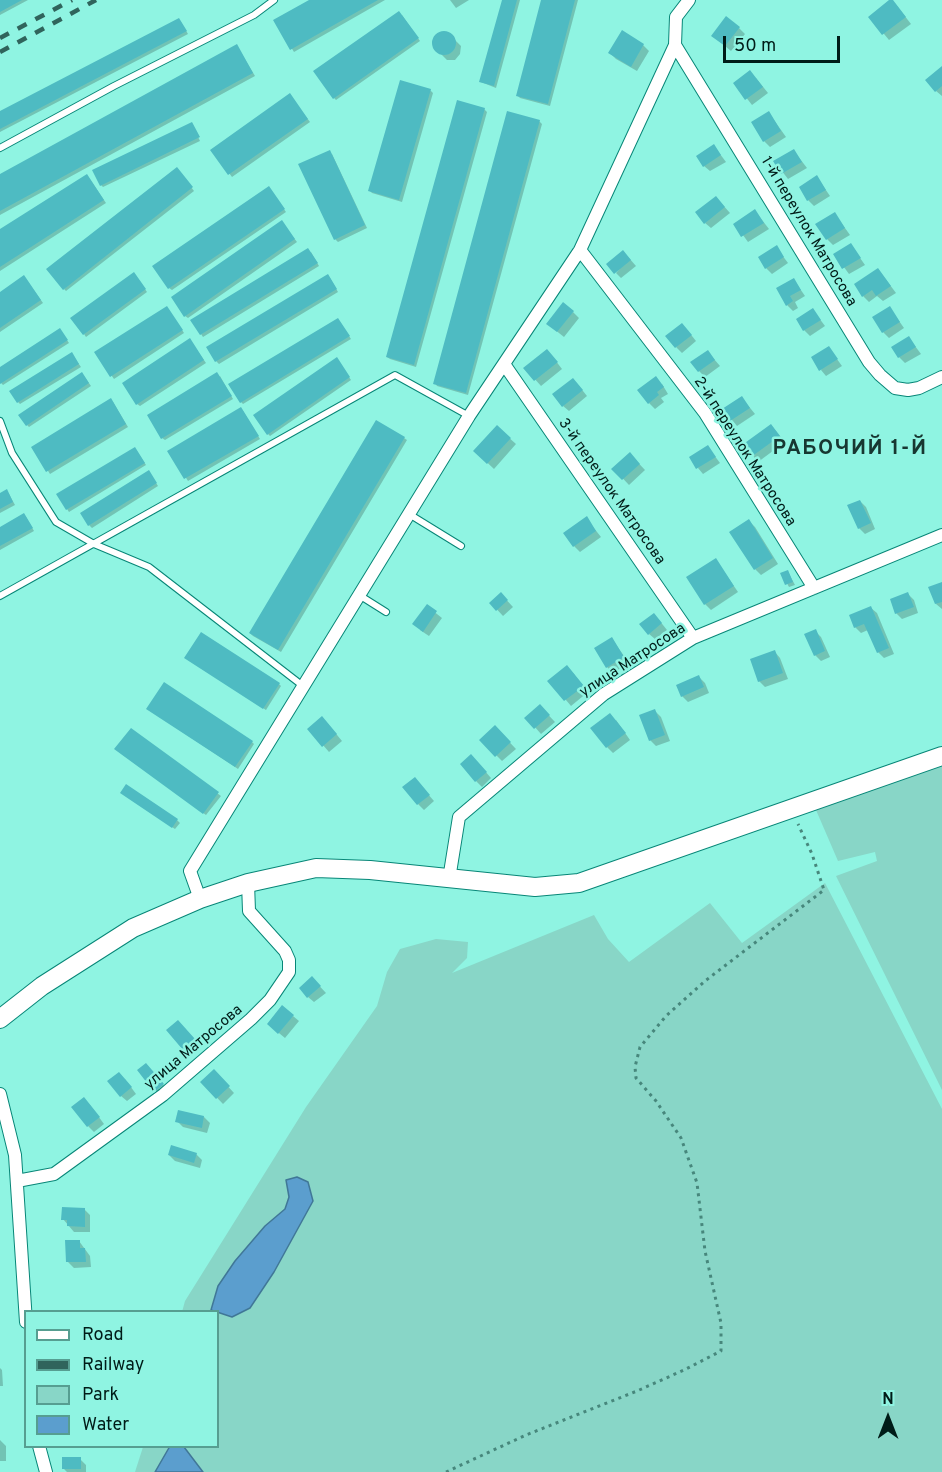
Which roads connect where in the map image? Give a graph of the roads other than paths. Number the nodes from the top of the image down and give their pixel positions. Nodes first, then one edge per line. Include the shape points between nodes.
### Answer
1 (274, 0) edge
2 (689, 0) edge
3 (675, 45) junction
4 (0, 148) edge
5 (580, 250) junction
6 (504, 364) junction
7 (942, 378) edge
8 (469, 416) junction
9 (0, 421) edge
10 (409, 514) junction
11 (942, 535) edge
12 (94, 544) junction
13 (461, 546) dead end
14 (814, 588) junction
15 (359, 595) junction
16 (0, 596) edge
17 (386, 612) dead end
18 (693, 638) junction
19 (303, 687) junction
20 (942, 756) edge
21 (449, 879) junction
22 (248, 883) junction
23 (200, 899) junction
24 (0, 1019) edge
25 (0, 1094) edge
26 (17, 1181) junction
27 (25, 1310) edge
28 (40, 1448) edge
29 (46, 1472) edge

1 - 4 lane via 254,15
2 - 3 street via 676,17
3 - 5 street
3 - 7 street, 1-й переулок Матросова via 874,369 895,388 908,390
5 - 6 street
5 - 14 street, 2-й переулок Матросова via 705,413
6 - 8 street
6 - 18 street, 3-й переулок Матросова
8 - 10 street
8 - 12 lane via 395,375
9 - 12 lane via 12,453 56,522
10 - 13 lane
10 - 15 street
11 - 14 street, улица Матросова
12 - 16 lane
12 - 19 lane via 149,567
14 - 18 street, улица Матросова
15 - 17 lane
15 - 19 street
18 - 21 street, улица Матросова via 604,694 459,817
19 - 23 street via 190,871
20 - 21 main road via 579,883 535,887
21 - 22 main road via 316,868
22 - 23 main road
22 - 26 street, улица Матросова via 249,911 289,960 289,972 270,1000 252,1020 163,1095 54,1174
23 - 24 main road via 133,928 42,986
25 - 26 street via 15,1155
26 - 27 street
28 - 29 street

